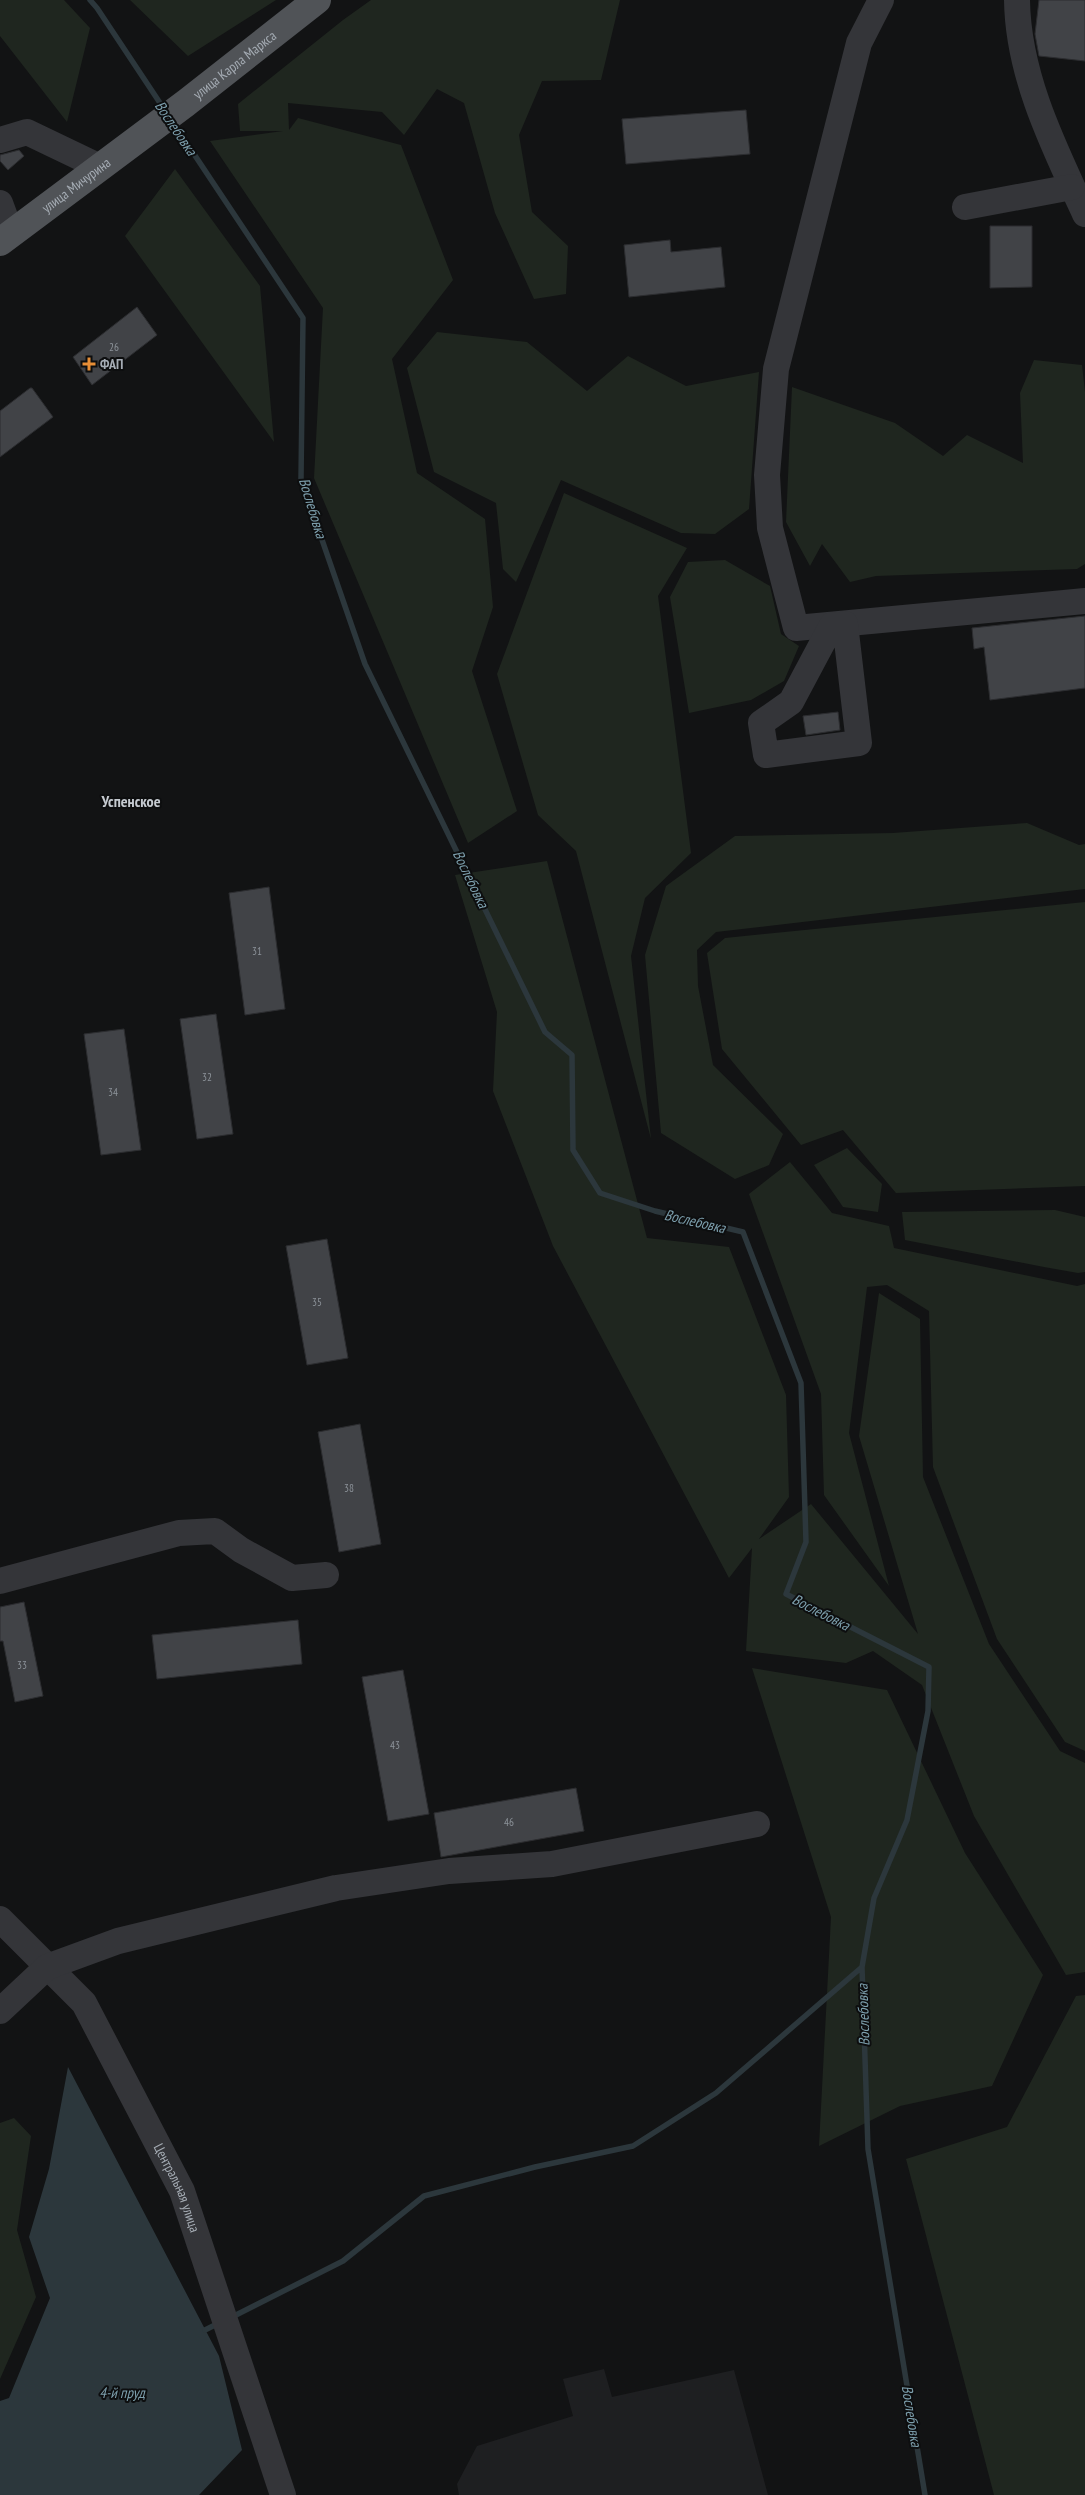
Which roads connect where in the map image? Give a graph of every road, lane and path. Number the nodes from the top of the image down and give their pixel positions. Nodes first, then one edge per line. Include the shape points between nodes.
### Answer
1 (316, 0) edge
2 (881, 0) edge
3 (1017, 0) edge
4 (152, 128) joint
5 (0, 140) edge
6 (100, 167) junction
7 (1072, 187) junction
8 (0, 203) edge
9 (965, 207) dead end
10 (1085, 214) edge
11 (5, 238) edge
12 (1085, 601) edge
13 (838, 624) junction
14 (326, 1575) dead end
15 (0, 1580) edge
16 (757, 1824) dead end
17 (0, 1919) edge
18 (47, 1967) junction
19 (0, 2011) edge
20 (283, 2495) edge

1 - 4 main road, улица Карла Маркса
2 - 13 street via 859,43 776,369 768,465 770,528 796,628
3 - 7 street via 1017,22 1032,91
4 - 6 main road, улица Мичурина
5 - 6 street via 27,132
6 - 11 main road, улица Мичурина
7 - 9 street
7 - 10 street
8 - 11 street
12 - 13 street
13 - 13 street via 858,743 766,755 762,723 791,702
14 - 15 street via 292,1578 241,1550 215,1531 179,1533
16 - 18 street via 552,1864 449,1871 336,1888 118,1941
17 - 18 street, Центральная улица
18 - 19 street
18 - 20 street, Центральная улица via 84,2004 182,2191

